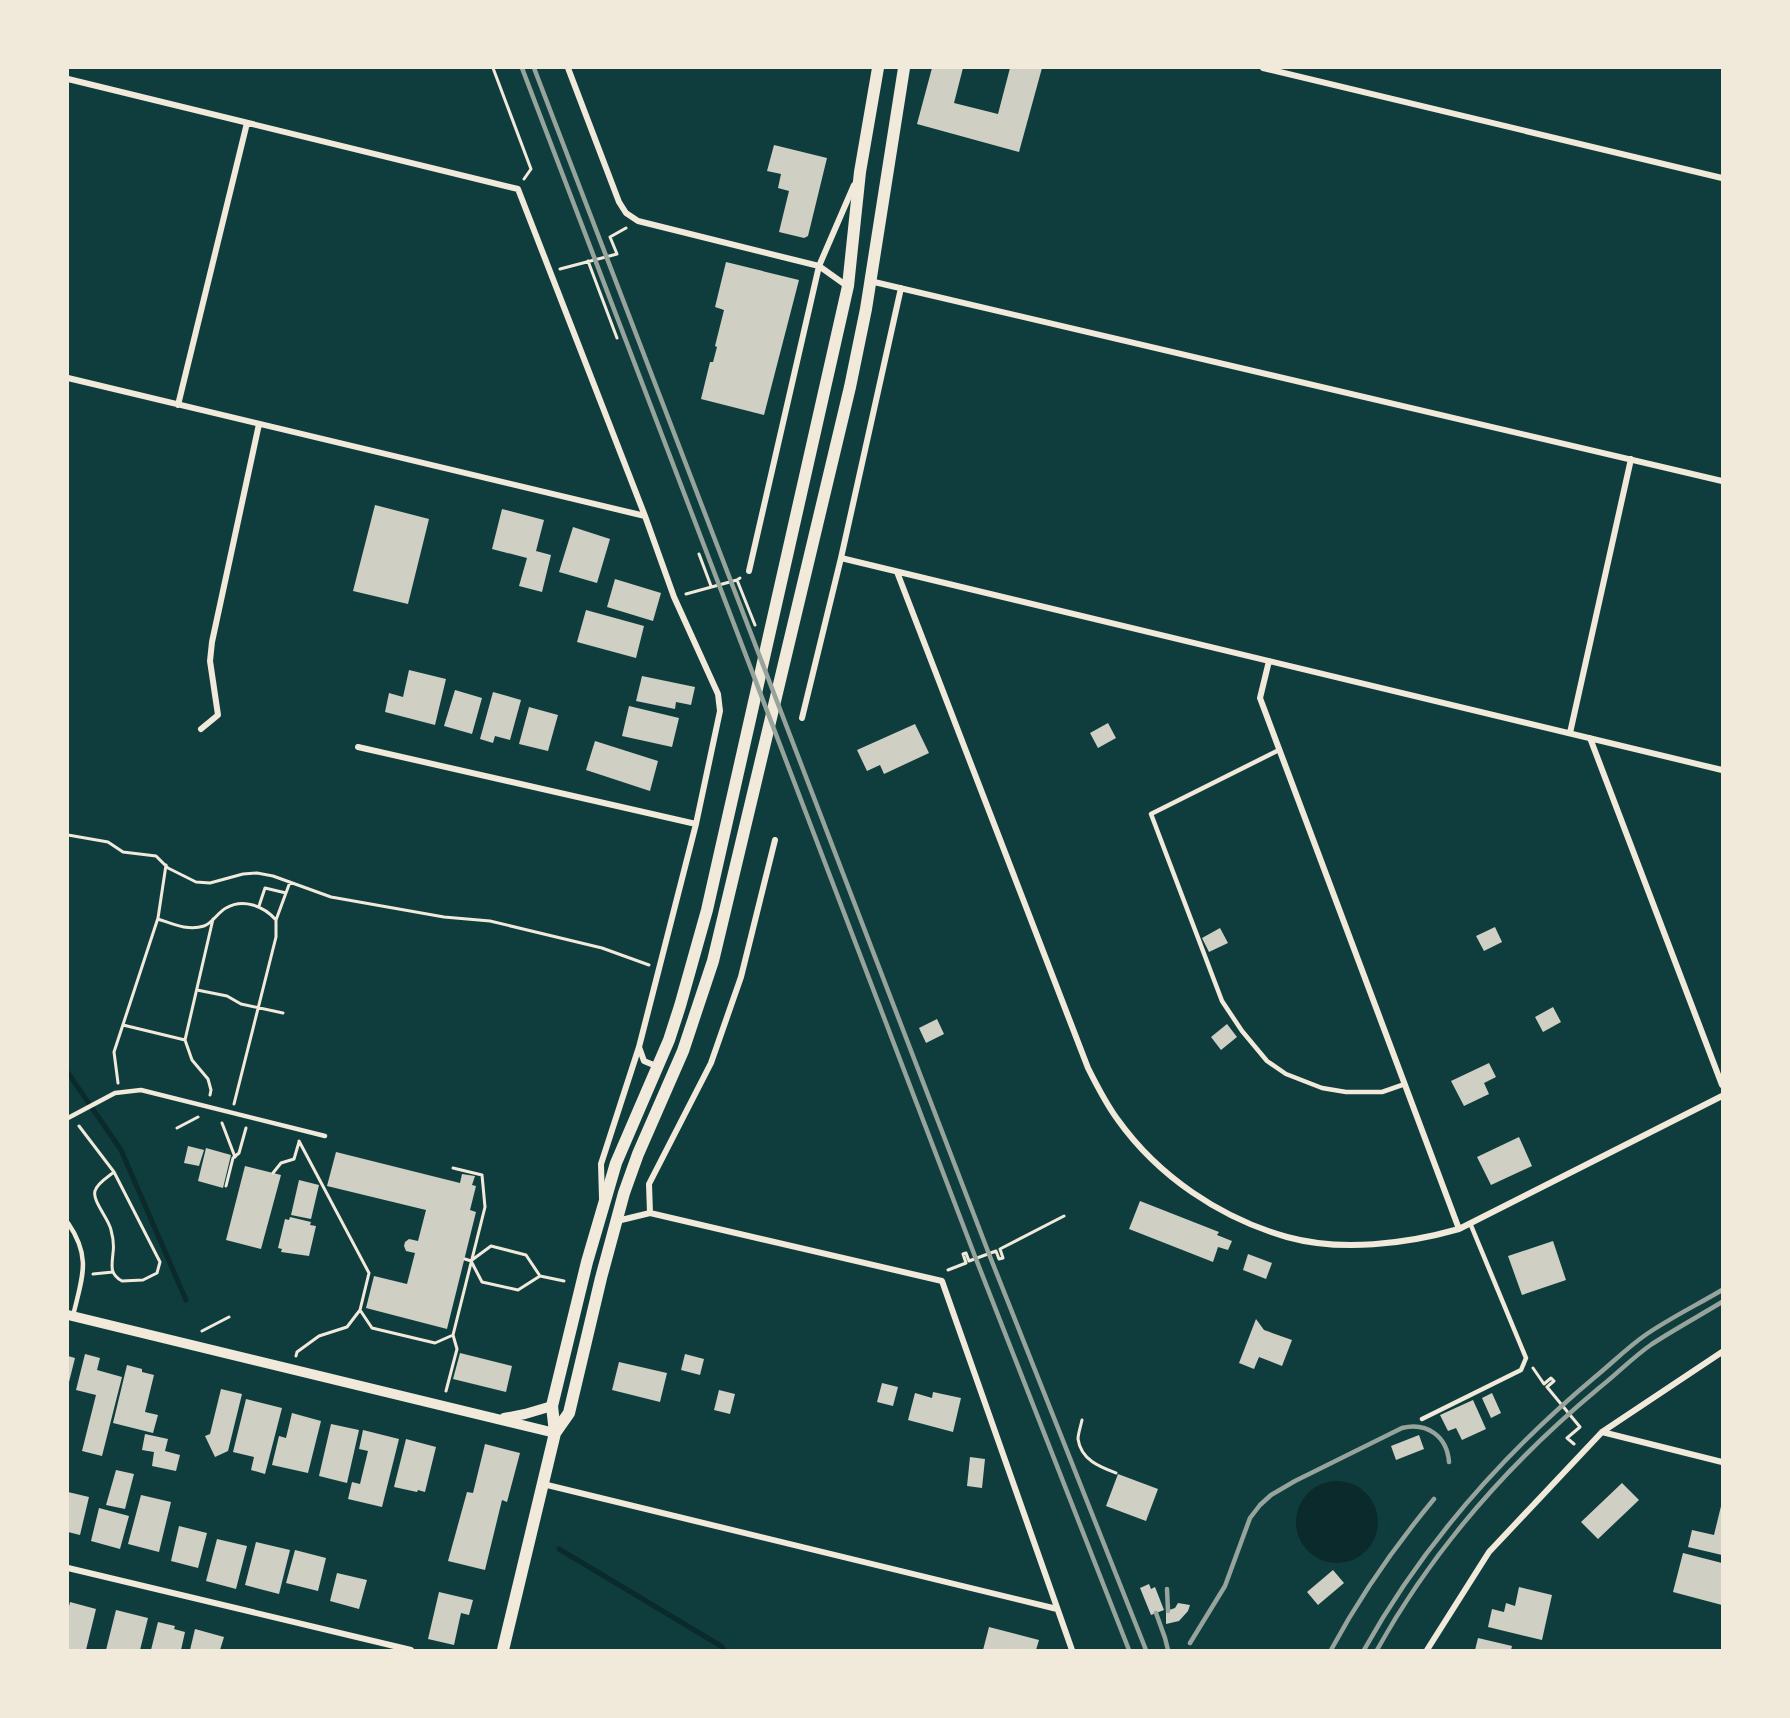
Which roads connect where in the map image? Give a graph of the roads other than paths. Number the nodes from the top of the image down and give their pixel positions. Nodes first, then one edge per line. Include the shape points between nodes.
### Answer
1 (568, 68) edge
2 (878, 68) edge
3 (904, 68) edge
4 (1263, 68) edge
5 (1273, 69) edge
6 (68, 79) edge
7 (247, 123) junction
8 (860, 172) junction
9 (1722, 178) edge
10 (819, 266) junction
11 (870, 280) junction
12 (848, 286) junction
13 (901, 288) junction
14 (68, 378) edge
15 (178, 405) junction
16 (259, 424) junction
17 (1631, 459) junction
18 (1722, 481) edge
19 (645, 516) junction
20 (841, 558) junction
21 (749, 571) road end
22 (897, 572) junction
23 (1269, 661) junction
24 (802, 718) dead end
25 (201, 729) dead end
26 (1570, 733) junction
27 (1590, 738) junction
28 (358, 747) dead end
29 (1279, 750) junction
30 (1722, 770) edge
31 (696, 824) junction
32 (775, 840) dead end
33 (639, 1047) junction
34 (656, 1066) junction
35 (1405, 1084) junction
36 (1722, 1085) edge
37 (1722, 1096) edge
38 (69, 1117) edge
39 (325, 1136) dead end
40 (602, 1211) junction
41 (650, 1213) junction
42 (616, 1221) junction
43 (68, 1223) edge
44 (1470, 1223) junction
45 (1459, 1228) junction
46 (70, 1315) edge
47 (1722, 1352) edge
48 (552, 1406) junction
49 (498, 1419) junction
50 (1422, 1419) dead end
51 (1602, 1432) junction
52 (555, 1433) junction
53 (1722, 1462) edge
54 (543, 1484) junction
55 (68, 1568) edge
56 (1057, 1609) junction
57 (411, 1650) edge
58 (503, 1650) edge
59 (1072, 1650) edge
60 (1427, 1650) edge

1 - 10 street via 626,213 638,221
2 - 8 main road
3 - 11 main road
4 - 5 street
5 - 9 street
6 - 7 street
7 - 15 street
7 - 19 street via 518,189
8 - 10 street
8 - 12 main road
10 - 12 street
10 - 21 street
11 - 13 street
11 - 42 main road via 850,387 713,961 683,1051 638,1154
12 - 34 main road via 707,910 669,1040
13 - 17 street
13 - 20 street
14 - 15 street
15 - 16 street
16 - 19 street
16 - 25 street via 212,642 210,661 218,715
17 - 18 street
17 - 26 street
19 - 31 street via 674,597 718,694 720,711
20 - 22 street
20 - 24 street
22 - 23 street
22 - 45 street via 1088,1068 1137,1143 1162,1169 1204,1200 1289,1238 1368,1244 1430,1237
23 - 26 street
23 - 29 street via 1260,698
26 - 27 street
27 - 30 street
27 - 36 street
28 - 31 street
29 - 35 street
29 - 35 lane via 1151,814 1222,1001 1262,1055 1286,1074 1322,1088 1382,1092
31 - 33 street
32 - 41 street via 741,977 711,1063 649,1184
33 - 34 street via 644,1061
33 - 40 street via 601,1164
34 - 40 main road via 616,1163
35 - 45 street
37 - 44 street
38 - 39 lane via 103,1098 141,1090
40 - 48 main road
41 - 42 street
41 - 56 street via 942,1281
42 - 52 main road via 569,1413
43 - 46 lane via 83,1258 83,1274
44 - 45 street
44 - 50 lane via 1526,1358 1521,1371
46 - 49 street
47 - 51 street
48 - 49 street
48 - 52 main road
49 - 52 street
51 - 53 street
51 - 60 street via 1490,1552
52 - 54 main road
54 - 56 street
54 - 58 main road
55 - 57 street
56 - 59 street

